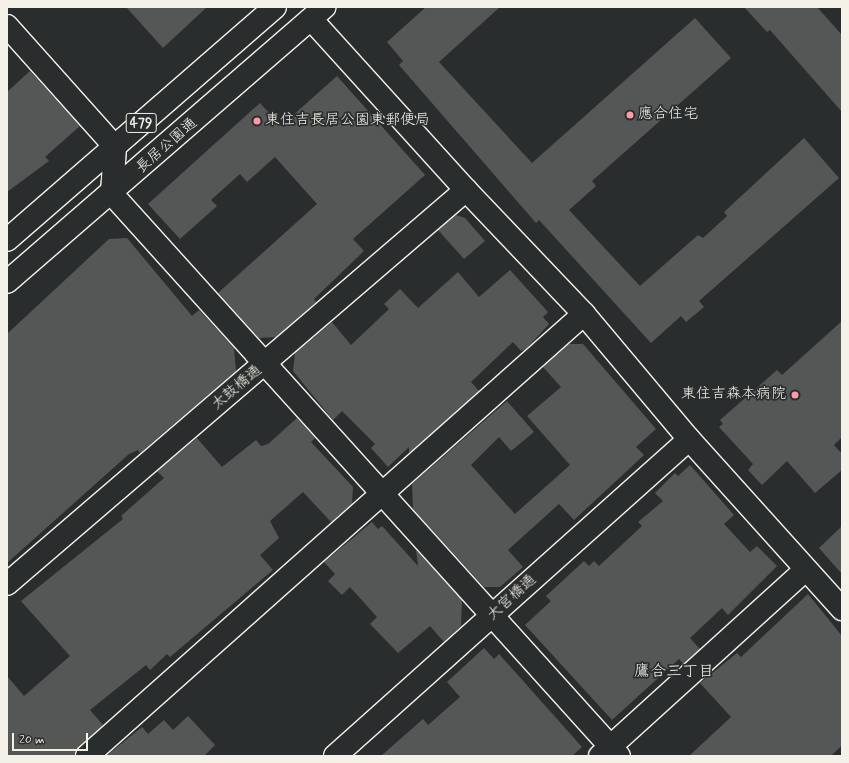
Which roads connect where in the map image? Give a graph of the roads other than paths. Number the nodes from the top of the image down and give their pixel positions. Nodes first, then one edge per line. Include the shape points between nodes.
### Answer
1 (274, 7) edge
2 (318, 13) edge
3 (7, 26) edge
4 (115, 147) junction
5 (466, 190) junction
6 (112, 194) junction
7 (7, 240) edge
8 (7, 282) edge
9 (584, 314) junction
10 (265, 364) junction
11 (689, 439) junction
12 (382, 495) junction
13 (805, 570) junction
14 (7, 584) edge
15 (842, 609) edge
16 (492, 616) junction
17 (610, 753) edge
18 (87, 756) edge
19 (335, 756) edge

1 - 4 main road, 479
2 - 5 main road
2 - 6 main road, 長居公園通 / 479
3 - 4 main road
4 - 6 main road
4 - 7 main road, 479
5 - 9 main road
5 - 10 main road, 太鼓橋通
6 - 8 main road, 長居公園通 / 479
6 - 10 main road
9 - 11 main road
9 - 12 main road
10 - 12 main road
10 - 14 main road, 太鼓橋通
11 - 13 main road
11 - 16 main road, 大宮橋通
12 - 16 main road
12 - 18 main road
13 - 15 main road
13 - 17 main road
16 - 17 main road
16 - 19 main road, 大宮橋通

